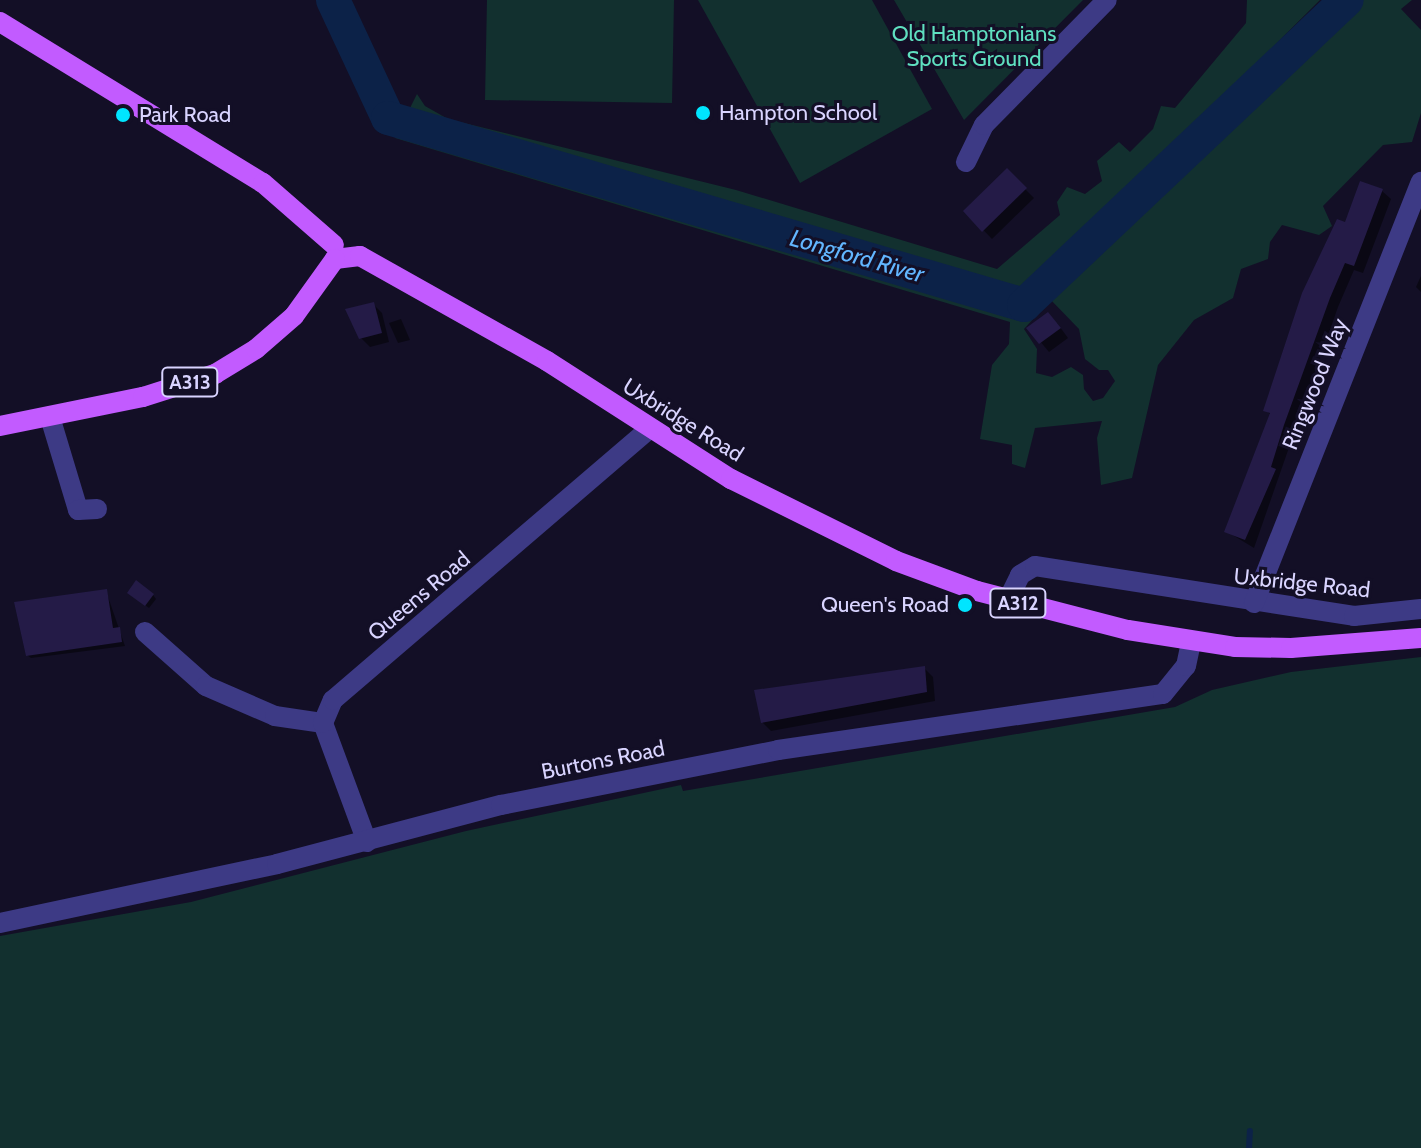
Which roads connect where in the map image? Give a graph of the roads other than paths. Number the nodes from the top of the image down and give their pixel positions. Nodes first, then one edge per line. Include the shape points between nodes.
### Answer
1 (1107, 0) edge
2 (0, 22) edge
3 (966, 162) dead end
4 (1421, 182) edge
5 (338, 253) junction
6 (50, 417) junction
7 (0, 426) edge
8 (650, 428) junction
9 (97, 509) dead end
10 (1008, 600) junction
11 (1254, 603) junction
12 (1421, 609) edge
13 (145, 632) dead end
14 (1421, 638) edge
15 (1191, 642) junction
16 (323, 723) junction
17 (367, 842) junction
18 (0, 923) edge

1 - 3 street via 984,125
2 - 5 main road, Uxbridge Road / A312 via 263,183
4 - 11 street, Ringwood Way
5 - 6 main road, A313 via 294,316 256,349 215,374 143,397
5 - 8 main road, Uxbridge Road / A312 via 360,256 448,302
6 - 7 main road, A313
6 - 9 street via 78,510
8 - 10 main road, Uxbridge Road / A312 via 731,479 896,561
8 - 16 street, Queens Road via 333,700
10 - 11 street, Uxbridge Road via 1020,575 1035,566
10 - 15 main road, Uxbridge Road / A312
11 - 12 street, Uxbridge Road via 1354,616
13 - 16 street via 206,686 275,716
14 - 15 main road, Uxbridge Road / A312 via 1291,648
15 - 17 street, Burtons Road via 1186,666 1163,694 778,750 501,805
16 - 17 street
17 - 18 street, Burtons Road

